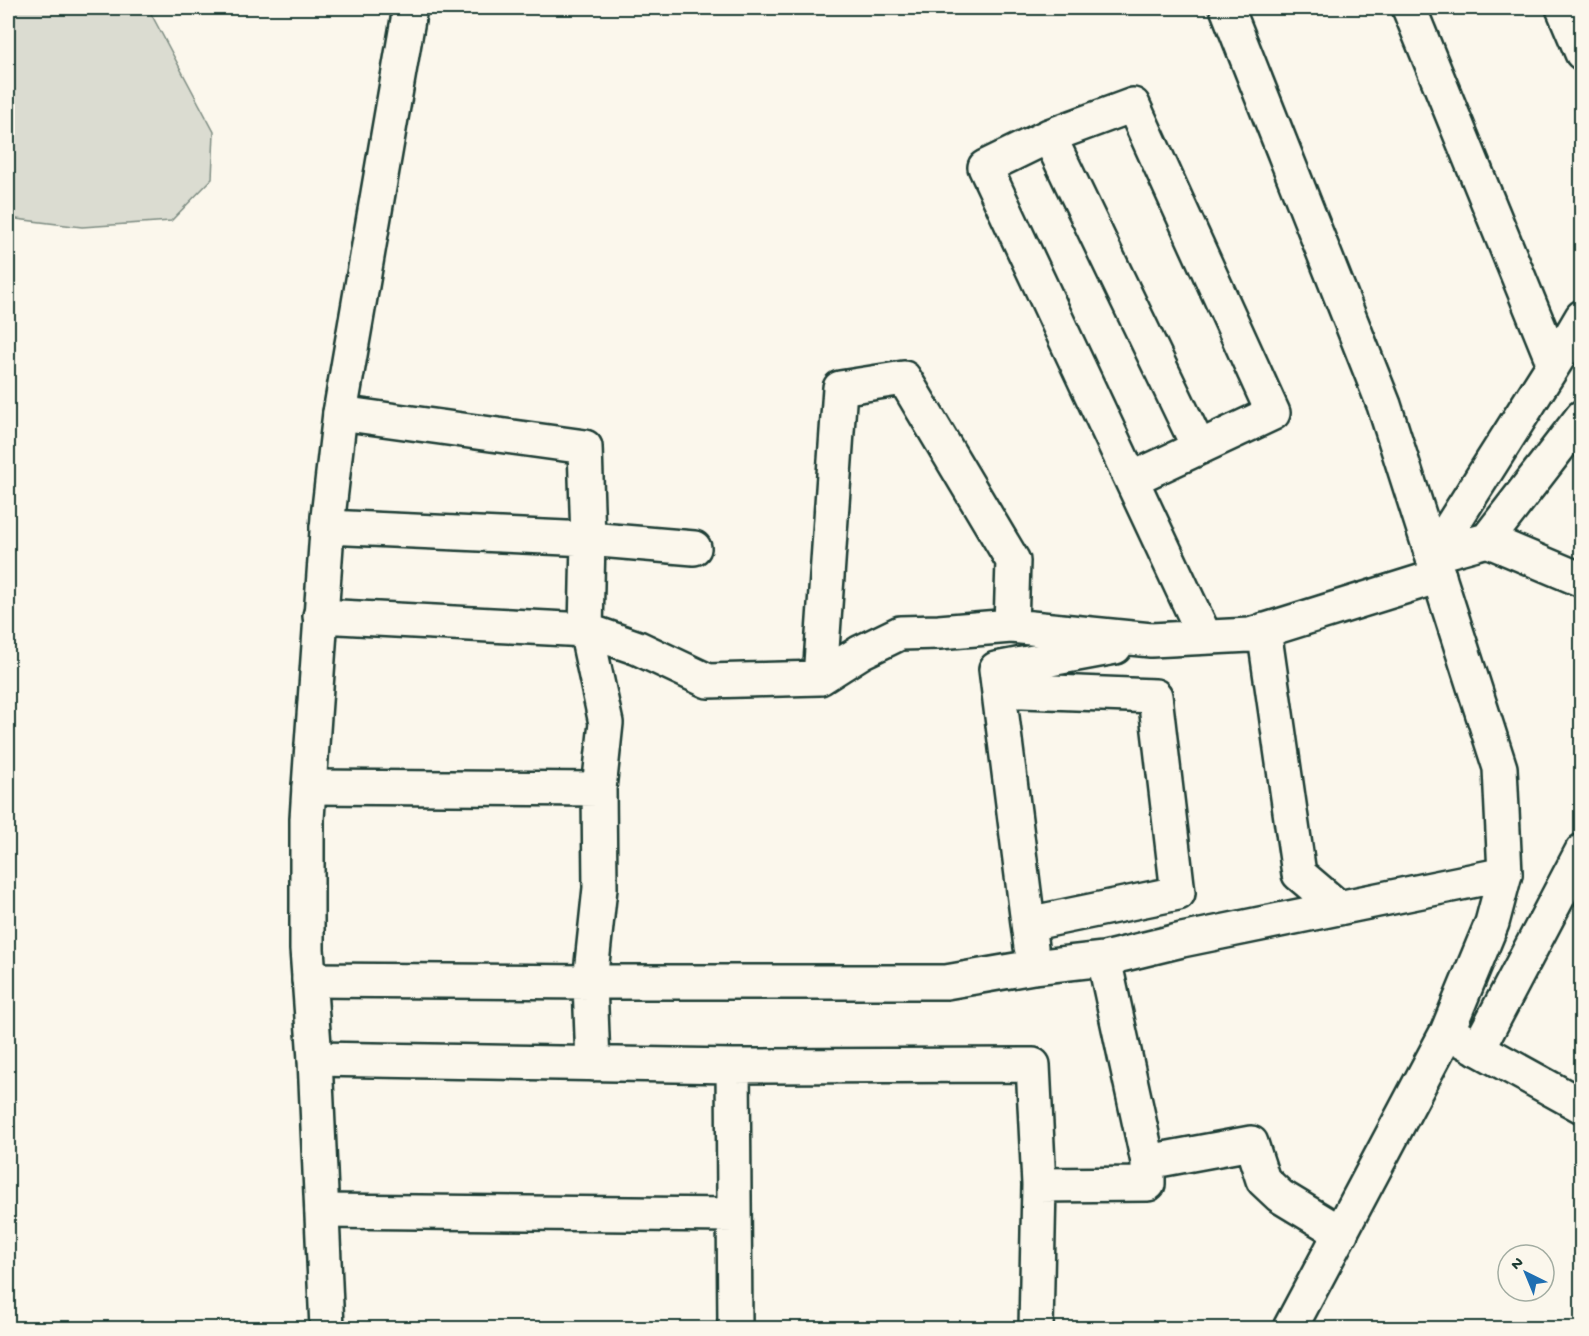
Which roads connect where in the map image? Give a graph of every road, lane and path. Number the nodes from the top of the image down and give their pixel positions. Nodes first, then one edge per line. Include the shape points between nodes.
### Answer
1 (410, 8) edge
2 (1227, 8) edge
3 (1409, 8) edge
4 (1563, 8) edge
5 (1581, 53) edge
6 (1049, 136) junction
7 (1581, 317) edge
8 (1554, 364) junction
9 (340, 413) junction
10 (1581, 417) edge
11 (1199, 448) junction
12 (1132, 479) junction
13 (327, 527) junction
14 (588, 539) junction
15 (1487, 540) junction
16 (694, 548) dead end
17 (1436, 566) junction
18 (1581, 580) edge
19 (320, 616) junction
20 (1011, 626) junction
21 (586, 630) junction
22 (1264, 630) junction
23 (1206, 637) junction
24 (1151, 640) junction
25 (820, 678) junction
26 (999, 690) junction
27 (309, 787) junction
28 (599, 789) junction
29 (1581, 851) edge
30 (1505, 874) junction
31 (1339, 908) junction
32 (1028, 924) junction
33 (1104, 959) junction
34 (1033, 967) junction
35 (309, 980) junction
36 (590, 982) junction
37 (1447, 1032) junction
38 (1478, 1049) junction
39 (315, 1059) junction
40 (593, 1064) junction
41 (733, 1066) junction
42 (1581, 1106) edge
43 (1148, 1162) junction
44 (1039, 1185) junction
45 (322, 1211) junction
46 (734, 1215) junction
47 (1341, 1233) junction
48 (327, 1329) edge
49 (735, 1329) edge
50 (1036, 1329) edge
51 (1290, 1329) edge

1 - 9 street
2 - 17 street via 1384,405
3 - 8 street
4 - 5 street
6 - 11 street
6 - 11 street via 1133,105 1273,413
6 - 12 street via 985,167
7 - 8 street
8 - 17 street
9 - 13 street
9 - 14 street via 585,447
10 - 15 street
11 - 12 street
12 - 23 street
13 - 14 street
13 - 19 street
14 - 16 street
14 - 21 street
15 - 17 street
15 - 18 street
17 - 22 street
17 - 30 street via 1500,768
19 - 21 street
19 - 27 street
20 - 24 street
20 - 25 street via 900,633
20 - 25 street via 1013,561 904,378 840,388
21 - 25 street via 638,648 708,681
21 - 28 street via 606,723
22 - 23 street via 1250,635
22 - 31 street via 1299,874
23 - 24 street
24 - 26 street via 996,669
26 - 32 street
26 - 32 street via 1155,696 1178,893
27 - 28 street
27 - 35 street
28 - 36 street via 600,888
29 - 38 street
30 - 31 street
30 - 37 street via 1491,922
31 - 33 street
32 - 34 street
33 - 34 street
33 - 43 street
34 - 36 street via 946,982
35 - 36 street
35 - 39 street
36 - 40 street
37 - 38 street
37 - 47 street
38 - 42 street
39 - 40 street
39 - 45 street
40 - 41 street
41 - 44 street via 1033,1065
41 - 46 street
43 - 44 street via 1148,1184
43 - 47 street via 1251,1143 1263,1180 1280,1196
44 - 50 street
45 - 46 street
45 - 48 street
46 - 49 street
47 - 51 street

